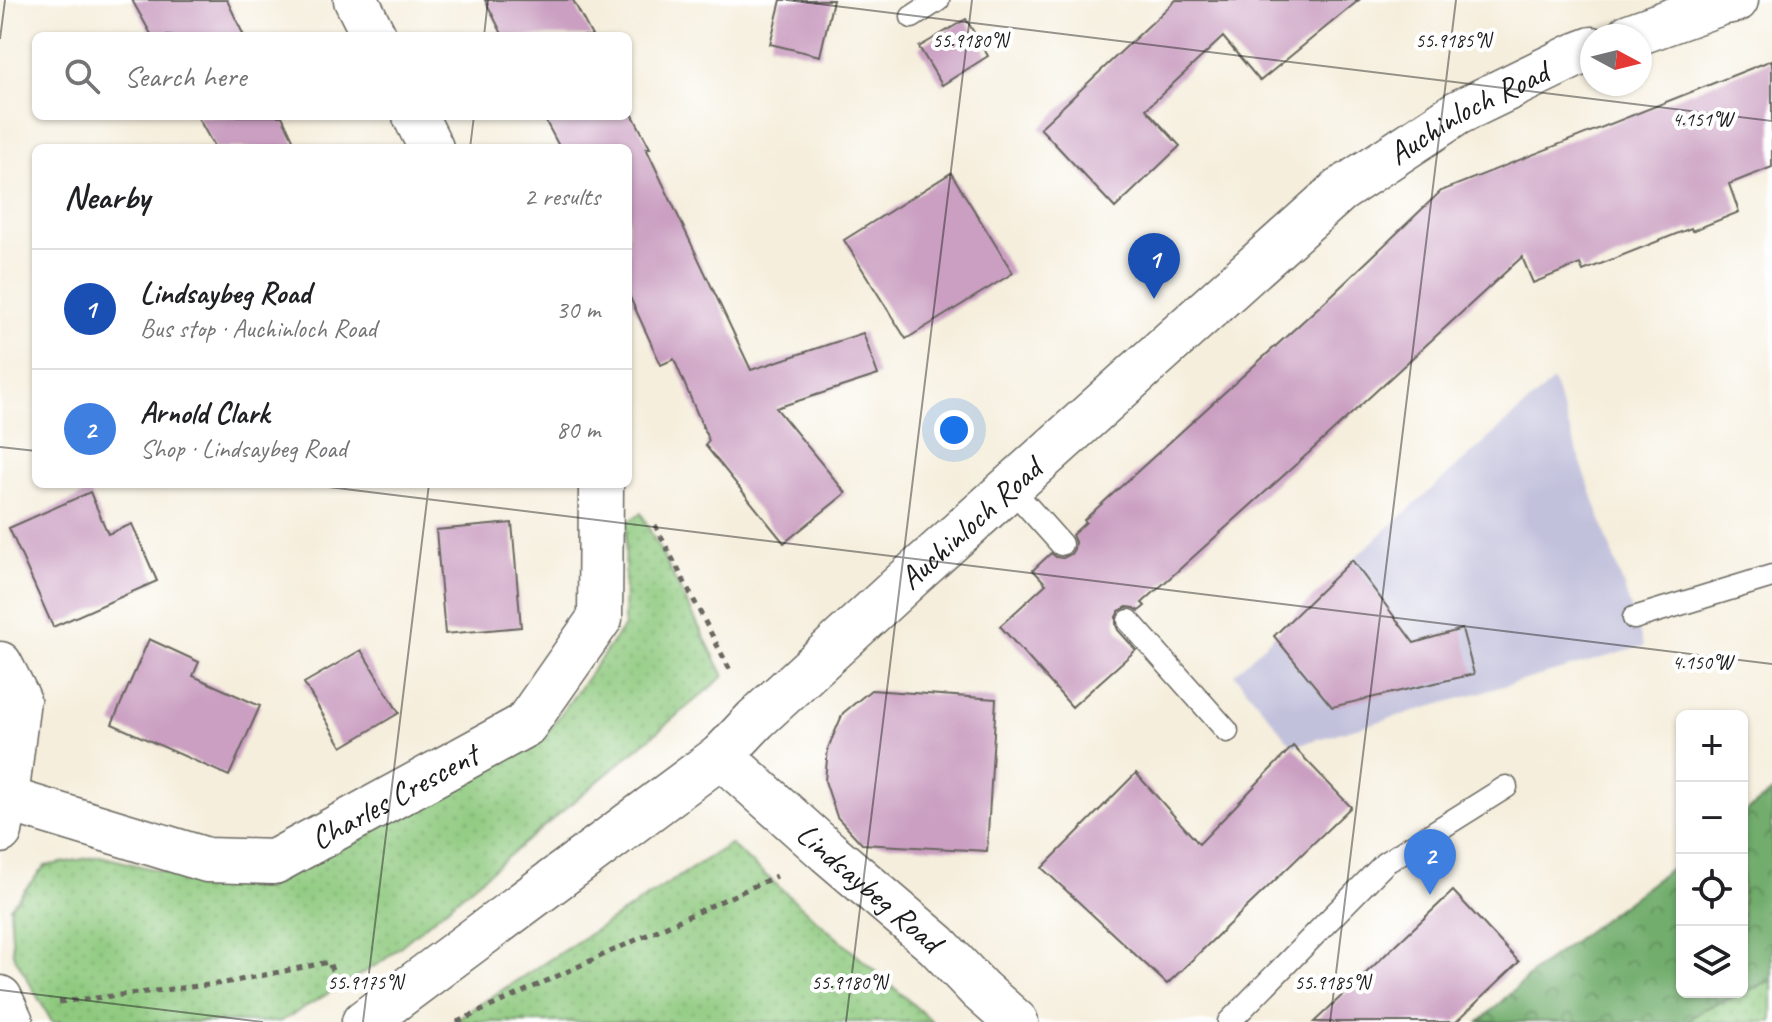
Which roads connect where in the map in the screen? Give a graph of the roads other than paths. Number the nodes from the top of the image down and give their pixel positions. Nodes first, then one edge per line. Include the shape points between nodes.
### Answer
1 (356, 0) edge
2 (938, 0) edge
3 (1736, 0) edge
4 (912, 17) dead end
5 (1652, 28) edge
6 (372, 32) edge
7 (1580, 54) edge
8 (417, 120) edge
9 (429, 144) edge
10 (1010, 487) junction
11 (601, 488) edge
12 (1061, 544) dead end
13 (1772, 576) edge
14 (1634, 618) dead end
15 (1129, 621) dead end
16 (0, 664) edge
17 (1227, 731) dead end
18 (721, 756) junction
19 (1506, 787) dead end
20 (3, 815) edge
21 (352, 1007) edge
22 (1016, 1022) edge
23 (1229, 1022) edge

1 - 6 main road
2 - 4 lane
3 - 5 main road
7 - 10 main road, Auchinloch Road via 1457,113 1339,191
8 - 9 main road
10 - 12 lane
10 - 18 main road, Auchinloch Road
11 - 20 main road, Charles Crescent via 600,618 525,725 274,862 207,860
13 - 14 lane
15 - 17 lane
16 - 20 main road via 18,699
18 - 21 main road, Auchinloch Road
18 - 22 main road, Lindsaybeg Road via 937,945
19 - 23 lane via 1385,863

